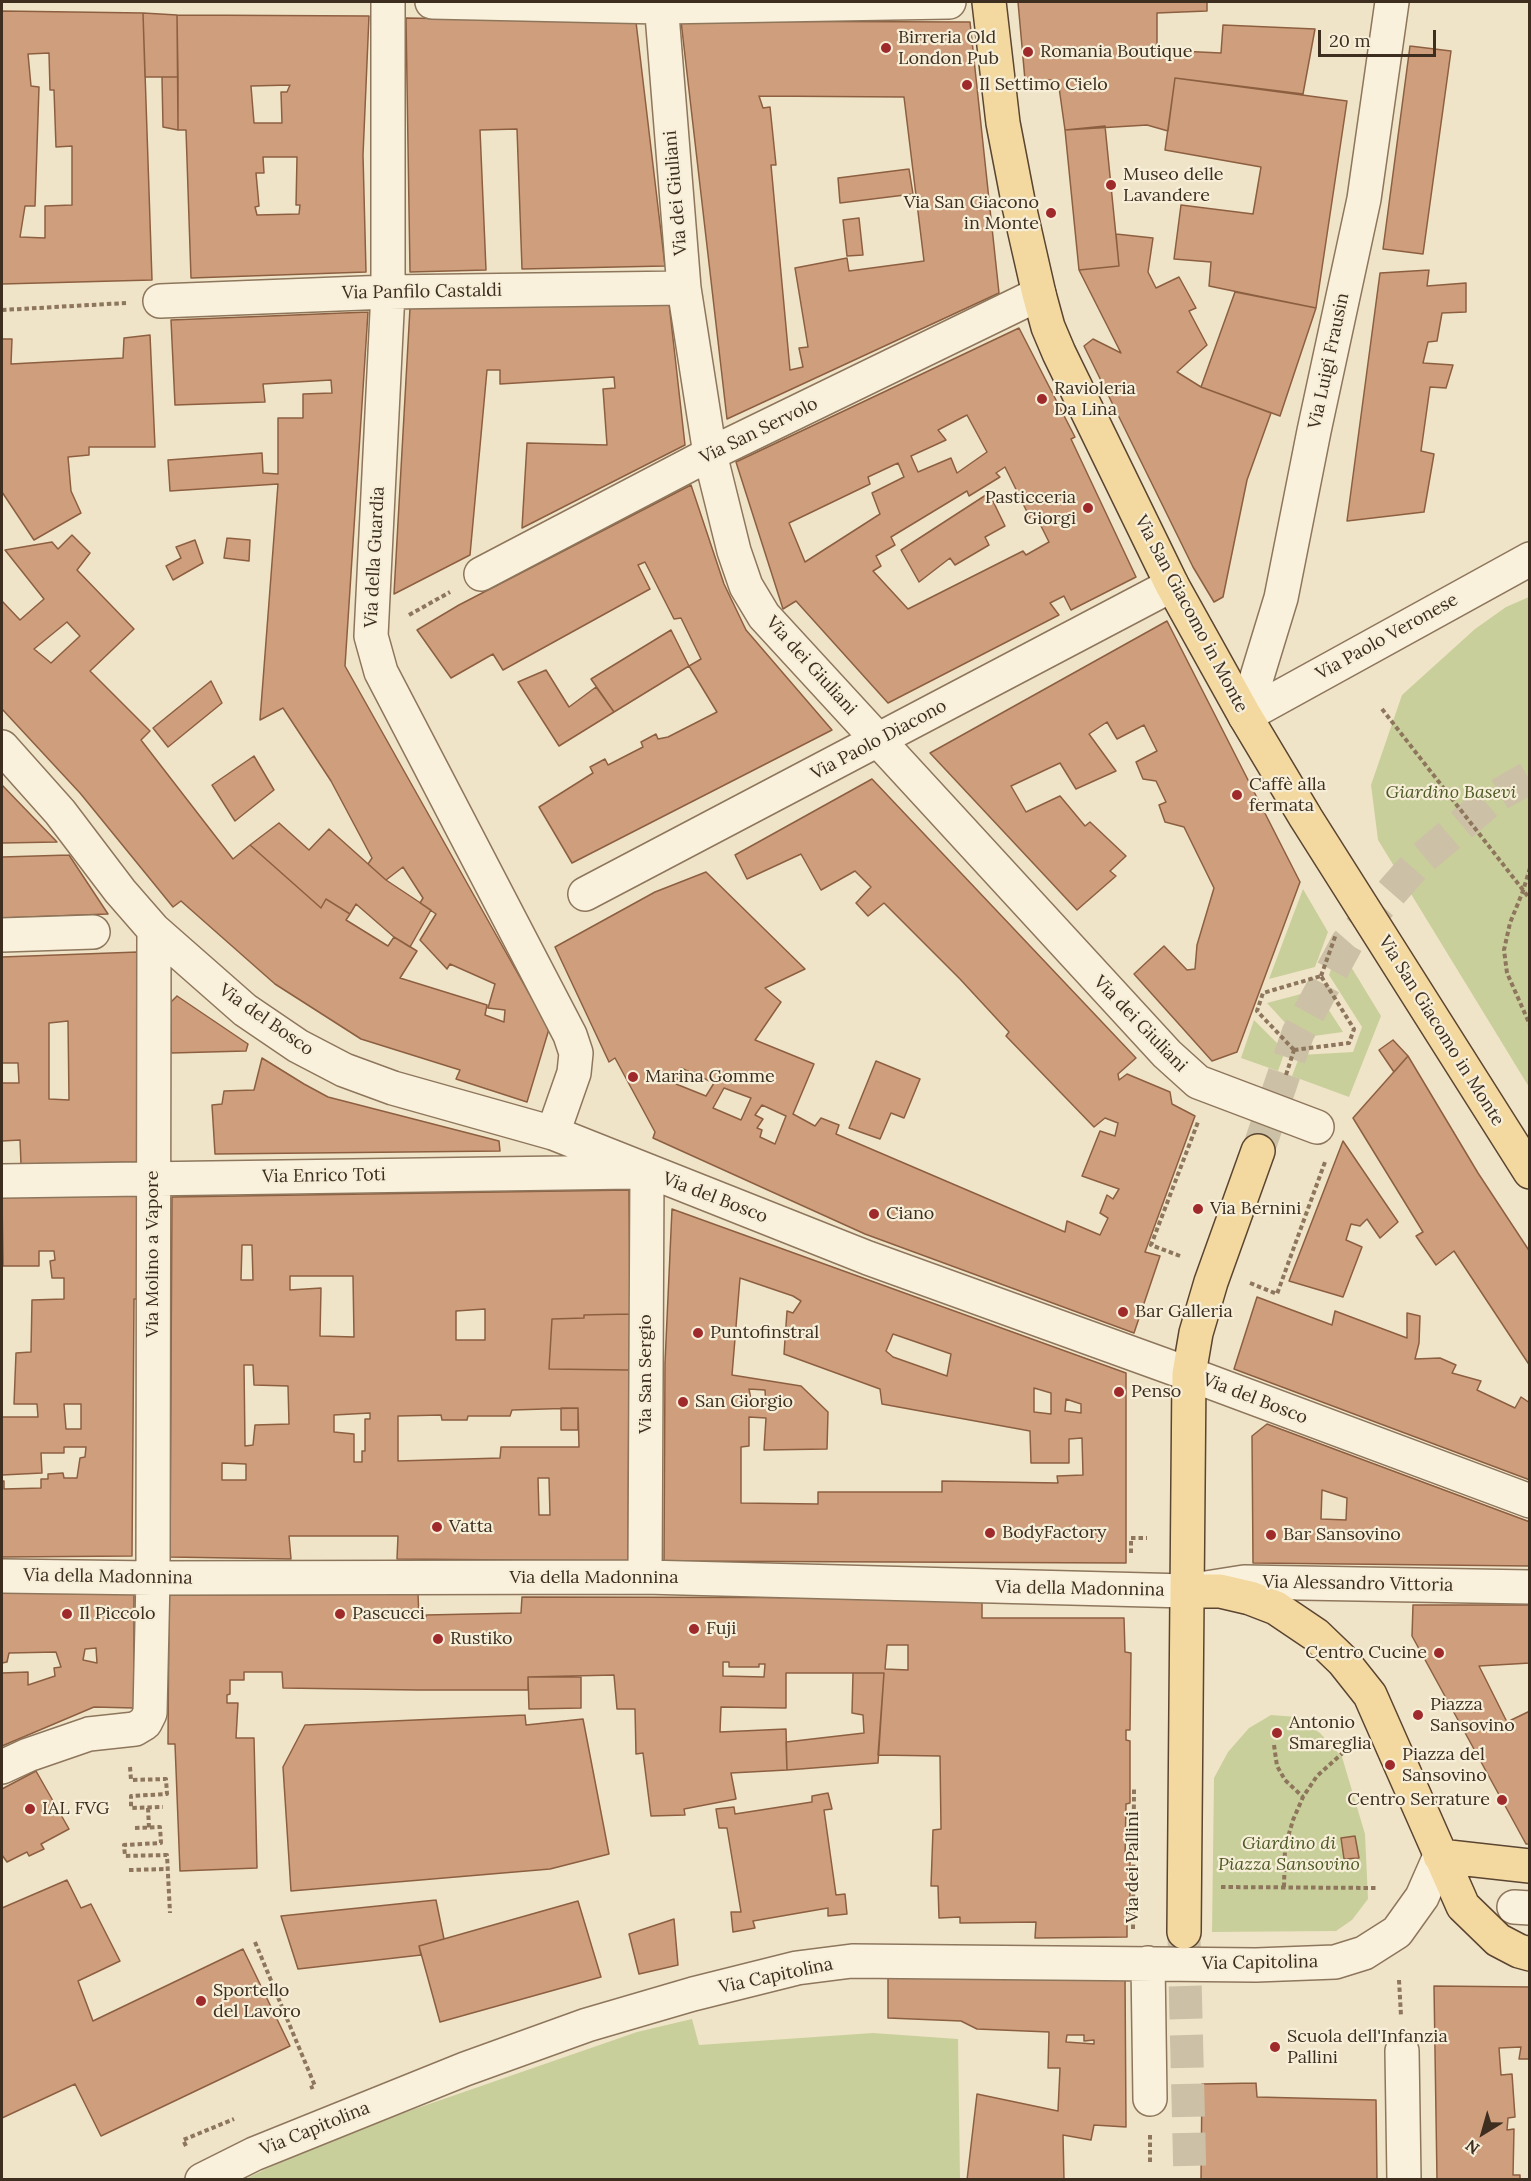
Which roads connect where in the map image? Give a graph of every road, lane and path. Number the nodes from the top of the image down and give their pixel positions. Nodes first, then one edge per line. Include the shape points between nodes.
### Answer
1 (388, 2) edge
2 (432, 2) edge
3 (950, 2) edge
4 (990, 2) edge
5 (1392, 2) edge
6 (661, 4) edge
7 (684, 288) junction
8 (388, 292) junction
9 (1040, 294) junction
10 (145, 302) joint
11 (2, 310) edge
12 (710, 454) junction
13 (1530, 559) edge
14 (470, 581) joint
15 (1172, 585) junction
16 (406, 616) dead end
17 (1382, 709) dead end
18 (1245, 716) junction
19 (878, 740) junction
20 (2, 747) edge
21 (1530, 868) edge
22 (1523, 891) junction
23 (585, 894) dead end
24 (1530, 899) edge
25 (1339, 924) dead end
26 (154, 930) junction
27 (93, 932) dead end
28 (2, 935) edge
29 (1321, 976) junction
30 (1530, 1025) edge
31 (1294, 1050) junction
32 (1284, 1082) dead end
33 (1202, 1113) dead end
34 (1317, 1127) dead end
35 (553, 1133) junction
36 (1258, 1150) tunnel mouth
37 (1326, 1159) dead end
38 (647, 1172) junction
39 (1530, 1172) edge
40 (153, 1179) junction
41 (2, 1181) edge
42 (1181, 1256) dead end
43 (1247, 1282) dead end
44 (1190, 1374) junction
45 (1530, 1501) edge
46 (2, 1576) edge
47 (645, 1577) junction
48 (153, 1578) junction
49 (1530, 1587) edge
50 (1187, 1591) junction
51 (1274, 1745) dead end
52 (1347, 1749) dead end
53 (2, 1767) edge
54 (137, 1767) dead end
55 (1134, 1788) dead end
56 (1303, 1797) junction
57 (163, 1807) dead end
58 (148, 1808) junction
59 (135, 1828) dead end
60 (149, 1828) junction
61 (1440, 1856) junction
62 (1530, 1866) edge
63 (168, 1869) junction
64 (129, 1870) dead end
65 (1214, 1887) dead end
66 (1284, 1887) junction
67 (1377, 1887) dead end
68 (170, 1913) dead end
69 (1184, 1932) tunnel mouth
70 (255, 1942) dead end
71 (1141, 1950) junction
72 (1530, 1954) edge
73 (1399, 1980) dead end
74 (1402, 2037) joint
75 (304, 2091) dead end
76 (1150, 2099) dead end
77 (238, 2118) dead end
78 (195, 2166) edge
79 (1404, 2180) edge

1 - 8 street, Via della Guardia
2 - 6 street
3 - 6 street
4 - 9 main road, Via San Giacomo in Monte via 1003,123
5 - 18 street, Via Luigi Frausin via 1364,199 1281,598
6 - 7 street, Via dei Giuliani
7 - 8 street, Via Panfilo Castaldi
7 - 12 street, Via dei Giuliani
8 - 10 street, Via Panfilo Castaldi
8 - 35 street, Via della Guardia via 371,636 381,672 570,1035 576,1053 574,1073
9 - 12 street, Via San Servolo
9 - 15 main road, Via San Giacomo in Monte via 1059,353
10 - 11 path
12 - 14 street, Via San Servolo
12 - 19 street, Via dei Giuliani via 746,586 764,616
13 - 18 street, Via Paolo Veronese
14 - 16 path
15 - 18 main road, Via San Giacomo in Monte
15 - 19 street, Via Paolo Diacono
17 - 22 path
18 - 39 main road, Via San Giacomo in Monte
19 - 23 street, Via Paolo Diacono
19 - 34 street, Via dei Giuliani via 1188,1074 1210,1088
20 - 26 street, Via del Bosco via 60,812
21 - 22 path
22 - 24 path
22 - 30 path via 1504,950 1508,973
25 - 29 path
26 - 35 street, Via del Bosco via 245,1010 298,1046 344,1070 393,1088
26 - 40 street, Via Molino a Vapore
27 - 28 street
29 - 31 path via 1354,1029 1349,1042
29 - 31 path via 1263,993 1257,1011
31 - 32 path
33 - 42 path via 1151,1245
35 - 38 street, Via del Bosco
36 - 44 main road via 1211,1281 1196,1333
37 - 43 path via 1277,1294
38 - 40 street, Via Enrico Toti
38 - 44 street, Via del Bosco via 868,1258
38 - 47 street, Via San Sergio
40 - 41 street, Via Enrico Toti
40 - 48 street, Via Molino a Vapore
44 - 45 street, Via del Bosco
44 - 50 main road
46 - 48 street, Via della Madonnina
47 - 48 street, Via della Madonnina
47 - 50 street, Via della Madonnina
48 - 53 street, Via Molino a Vapore via 150,1713 145,1723 135,1729 89,1734
49 - 50 street, Via Alessandro Vittoria via 1244,1582
50 - 61 main road via 1220,1592 1276,1608 1316,1635 1343,1661 1370,1695
50 - 69 main road
51 - 56 path via 1277,1766
52 - 56 path via 1317,1776
54 - 58 path via 130,1767 130,1780 166,1779 166,1794 131,1796 132,1808
55 - 71 path, Via dei Pallini
56 - 66 path via 1286,1847
57 - 58 path
58 - 60 path
59 - 60 path
60 - 63 path via 160,1827 161,1844 124,1845 125,1856 167,1855
61 - 62 main road
61 - 71 street, Via Capitolina via 1422,1897 1397,1932 1364,1953 1335,1962 1256,1965
61 - 72 main road via 1463,1906 1498,1940
63 - 64 path
63 - 68 path
65 - 66 path
66 - 67 path
70 - 75 path via 315,2086
71 - 76 street
71 - 78 street, Via Capitolina via 852,1961 796,1968 576,2029 254,2154
73 - 74 path
74 - 79 street
77 - 78 path via 183,2140

